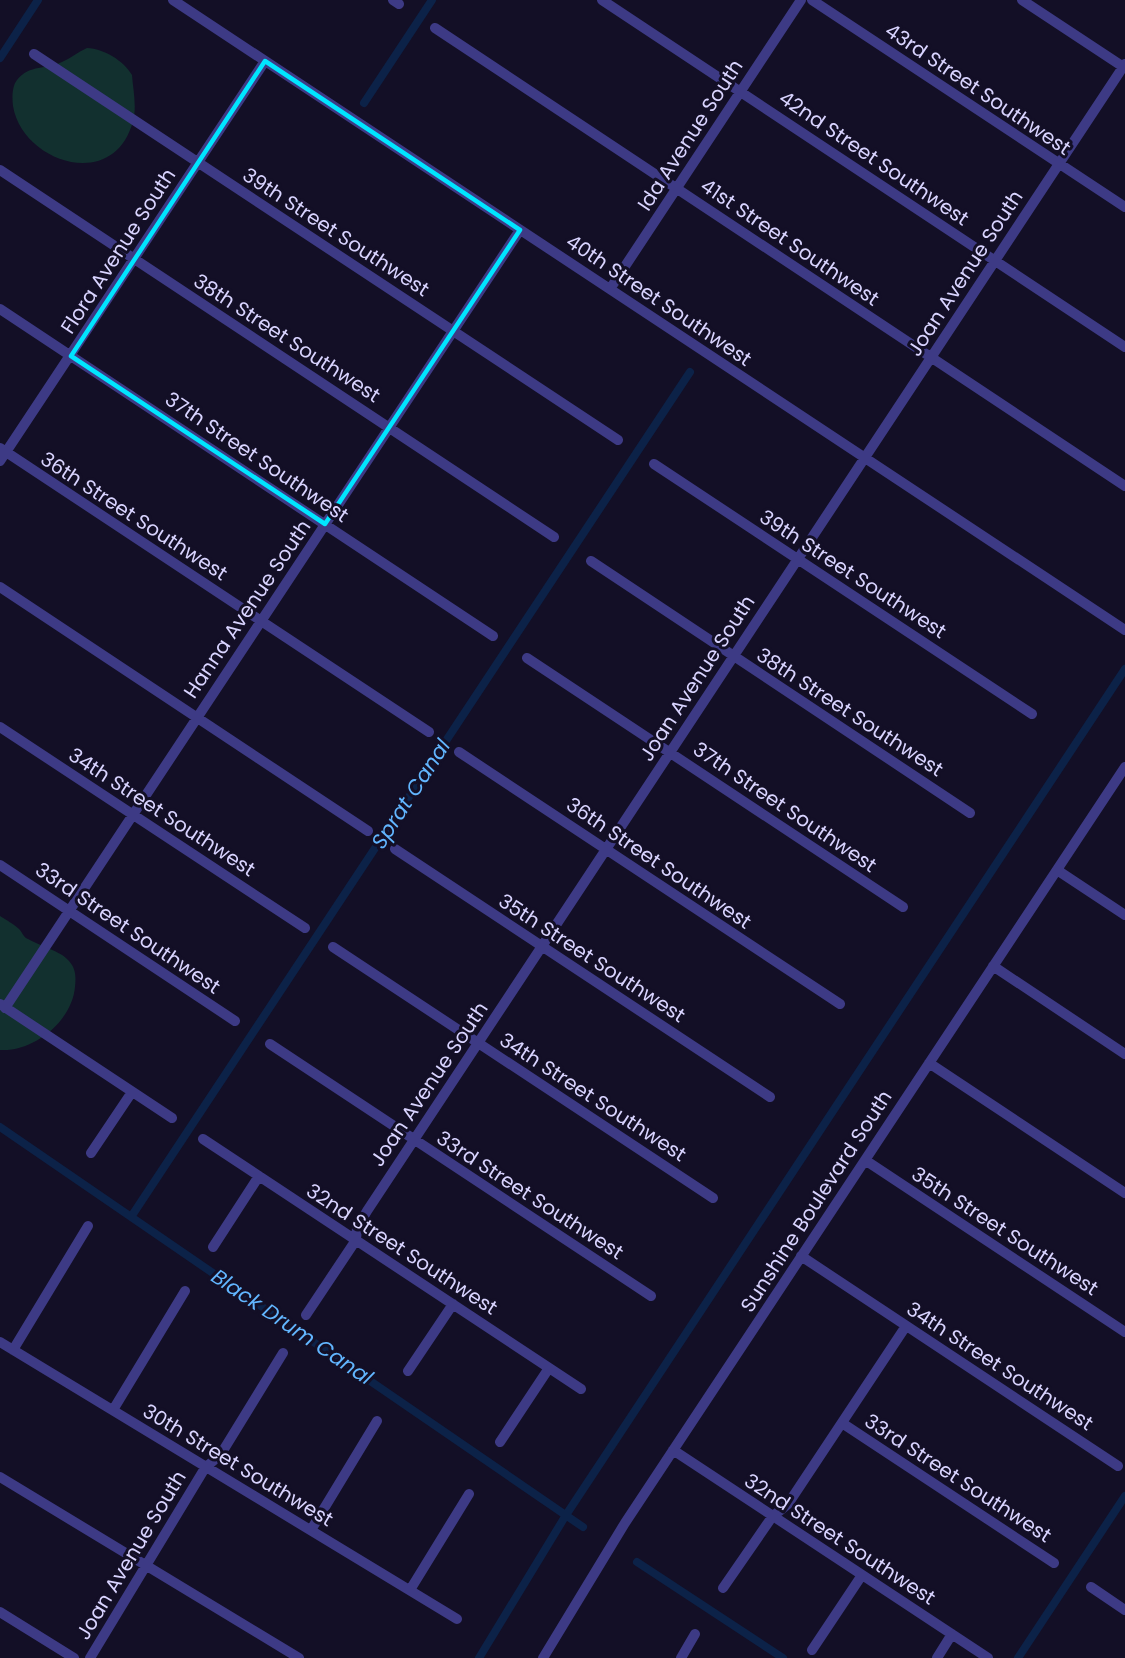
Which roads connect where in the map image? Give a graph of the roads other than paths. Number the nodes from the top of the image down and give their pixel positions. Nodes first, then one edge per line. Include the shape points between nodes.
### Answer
1 (174, 0) edge
2 (602, 0) edge
3 (801, 0) edge
4 (812, 0) edge
5 (1022, 0) edge
6 (435, 28) dead end
7 (34, 54) dead end
8 (265, 61) junction
9 (1124, 66) edge
10 (740, 92) junction
11 (198, 162) junction
12 (1059, 164) junction
13 (0, 170) edge
14 (677, 188) junction
15 (1125, 207) edge
16 (520, 230) junction
17 (134, 259) junction
18 (995, 261) junction
19 (610, 289) junction
20 (0, 309) edge
21 (453, 331) junction
22 (1125, 346) edge
23 (71, 356) junction
24 (931, 357) junction
25 (389, 427) junction
26 (618, 440) dead end
27 (2, 454) edge
28 (865, 458) junction
29 (654, 464) dead end
30 (1125, 486) edge
31 (325, 524) junction
32 (554, 537) dead end
33 (797, 559) junction
34 (591, 561) dead end
35 (0, 587) edge
36 (261, 621) junction
37 (1125, 630) edge
38 (493, 636) dead end
39 (733, 656) junction
40 (527, 658) dead end
41 (1032, 714) dead end
42 (197, 718) junction
43 (0, 726) edge
44 (429, 732) dead end
45 (459, 752) dead end
46 (670, 753) junction
47 (1124, 772) edge
48 (970, 813) dead end
49 (133, 814) junction
50 (368, 831) dead end
51 (395, 849) dead end
52 (606, 849) junction
53 (0, 865) edge
54 (1057, 870) junction
55 (903, 907) dead end
56 (69, 911) junction
57 (1125, 915) edge
58 (305, 928) dead end
59 (542, 946) junction
60 (333, 947) dead end
61 (993, 966) junction
62 (840, 1004) dead end
63 (2, 1006) edge
64 (235, 1021) dead end
65 (478, 1043) junction
66 (270, 1044) dead end
67 (1125, 1054) edge
68 (929, 1063) junction
69 (132, 1092) junction
70 (770, 1097) dead end
71 (172, 1118) dead end
72 (203, 1139) dead end
73 (414, 1140) junction
74 (91, 1153) dead end
75 (865, 1160) junction
76 (259, 1176) junction
77 (1125, 1193) edge
78 (713, 1198) dead end
79 (88, 1226) dead end
80 (356, 1240) junction
81 (213, 1247) dead end
82 (801, 1256) junction
83 (184, 1291) dead end
84 (651, 1296) dead end
85 (453, 1304) junction
86 (306, 1316) dead end
87 (906, 1326) junction
88 (1125, 1332) edge
89 (0, 1342) edge
90 (13, 1350) junction
91 (283, 1353) dead end
92 (549, 1368) junction
93 (408, 1371) dead end
94 (581, 1389) dead end
95 (113, 1410) junction
96 (377, 1421) dead end
97 (842, 1423) junction
98 (500, 1442) dead end
99 (673, 1450) junction
100 (1118, 1466) dead end
101 (205, 1468) junction
102 (0, 1477) edge
103 (469, 1494) dead end
104 (772, 1517) junction
105 (311, 1530) junction
106 (1054, 1563) dead end
107 (146, 1566) junction
108 (862, 1575) junction
109 (1090, 1587) dead end
110 (723, 1588) dead end
111 (410, 1590) junction
112 (1125, 1610) edge
113 (0, 1612) edge
114 (457, 1619) dead end
115 (695, 1634) dead end
116 (952, 1634) junction
117 (812, 1650) dead end
118 (74, 1658) edge
119 (90, 1658) edge
120 (299, 1658) edge
121 (543, 1658) edge
122 (681, 1658) edge
123 (937, 1658) edge
124 (988, 1658) edge

1 - 8 street, 40th Street Southwest
2 - 10 street, 42nd Street Southwest
3 - 10 street, Ida Avenue South
4 - 12 street, 43rd Street Southwest
5 - 9 street
6 - 14 street, 41st Street Southwest
7 - 11 street, 39th Street Southwest
8 - 11 street, Flora Avenue South
8 - 16 street, 40th Street Southwest
9 - 12 street, Joan Avenue South
10 - 14 street, Ida Avenue South
10 - 18 street, 42nd Street Southwest
11 - 17 street, Flora Avenue South
11 - 21 street, 39th Street Southwest
12 - 15 street, 43rd Street Southwest
12 - 18 street, Joan Avenue South
13 - 17 street, 38th Street Southwest
14 - 19 street, Ida Avenue South
14 - 24 street, 41st Street Southwest
16 - 19 street, 40th Street Southwest
16 - 21 street, Hanna Avenue South
17 - 23 street, Flora Avenue South
17 - 25 street, 38th Street Southwest
18 - 22 street, 42nd Street Southwest
18 - 24 street, Joan Avenue South
19 - 28 street, 40th Street Southwest
20 - 23 street, 37th Street Southwest
21 - 25 street, Hanna Avenue South
21 - 26 street, 39th Street Southwest
23 - 27 street, Flora Avenue South
23 - 31 street, 37th Street Southwest
24 - 28 street, Joan Avenue South
24 - 30 street, 41st Street Southwest
25 - 31 street, Hanna Avenue South
25 - 32 street, 38th Street Southwest
27 - 36 street, 36th Street Southwest
28 - 33 street, Joan Avenue South
28 - 37 street, 40th Street Southwest
29 - 33 street, 39th Street Southwest
31 - 36 street, Hanna Avenue South
31 - 38 street, 37th Street Southwest
33 - 39 street, Joan Avenue South
33 - 41 street, 39th Street Southwest
34 - 39 street, 38th Street Southwest
35 - 42 street
36 - 42 street, Hanna Avenue South
36 - 44 street, 36th Street Southwest
39 - 46 street, Joan Avenue South
39 - 48 street, 38th Street Southwest
40 - 46 street, 37th Street Southwest
42 - 49 street, Hanna Avenue South
42 - 50 street
43 - 49 street, 34th Street Southwest
45 - 52 street, 36th Street Southwest
46 - 52 street, Joan Avenue South
46 - 55 street, 37th Street Southwest
47 - 54 street, Sunshine Boulevard South
49 - 56 street, Hanna Avenue South
49 - 58 street, 34th Street Southwest
51 - 59 street, 35th Street Southwest
52 - 59 street, Joan Avenue South
52 - 62 street, 36th Street Southwest
53 - 56 street, 33rd Street Southwest
54 - 57 street
54 - 61 street, Sunshine Boulevard South
56 - 63 street, Hanna Avenue South
56 - 64 street, 33rd Street Southwest
59 - 65 street, Joan Avenue South
59 - 70 street, 35th Street Southwest
60 - 65 street, 34th Street Southwest
61 - 67 street
61 - 68 street, Sunshine Boulevard South
63 - 69 street
65 - 73 street, Joan Avenue South
65 - 78 street, 34th Street Southwest
66 - 73 street, 33rd Street Southwest
68 - 75 street, Sunshine Boulevard South
68 - 77 street
69 - 71 street
69 - 74 street
72 - 76 street, 32nd Street Southwest
73 - 80 street, Joan Avenue South via 357,1228
73 - 84 street, 33rd Street Southwest
75 - 82 street, Sunshine Boulevard South
75 - 88 street, 35th Street Southwest
76 - 80 street, 32nd Street Southwest
76 - 81 street
79 - 90 street
80 - 85 street, 32nd Street Southwest
80 - 86 street, Joan Avenue South
82 - 87 street, 34th Street Southwest
82 - 99 street, Sunshine Boulevard South
83 - 95 street
85 - 92 street, 32nd Street Southwest
85 - 93 street
87 - 97 street
87 - 100 street, 34th Street Southwest
89 - 90 street, 30th Street Southwest
90 - 95 street, 30th Street Southwest
91 - 101 street, Joan Avenue South via 221,1454
92 - 94 street, 32nd Street Southwest
92 - 98 street
95 - 101 street, 30th Street Southwest
96 - 105 street
97 - 104 street via 788,1504
97 - 106 street, 33rd Street Southwest
99 - 104 street, 32nd Street Southwest
99 - 121 street, Sunshine Boulevard South
101 - 105 street, 30th Street Southwest
101 - 107 street, Joan Avenue South
102 - 107 street
103 - 111 street
104 - 108 street, 32nd Street Southwest
104 - 110 street
105 - 111 street, 30th Street Southwest
107 - 119 street, Joan Avenue South
107 - 120 street
108 - 116 street, 32nd Street Southwest
108 - 117 street
109 - 112 street
111 - 114 street, 30th Street Southwest
113 - 118 street
115 - 122 street
116 - 123 street
116 - 124 street, 32nd Street Southwest

